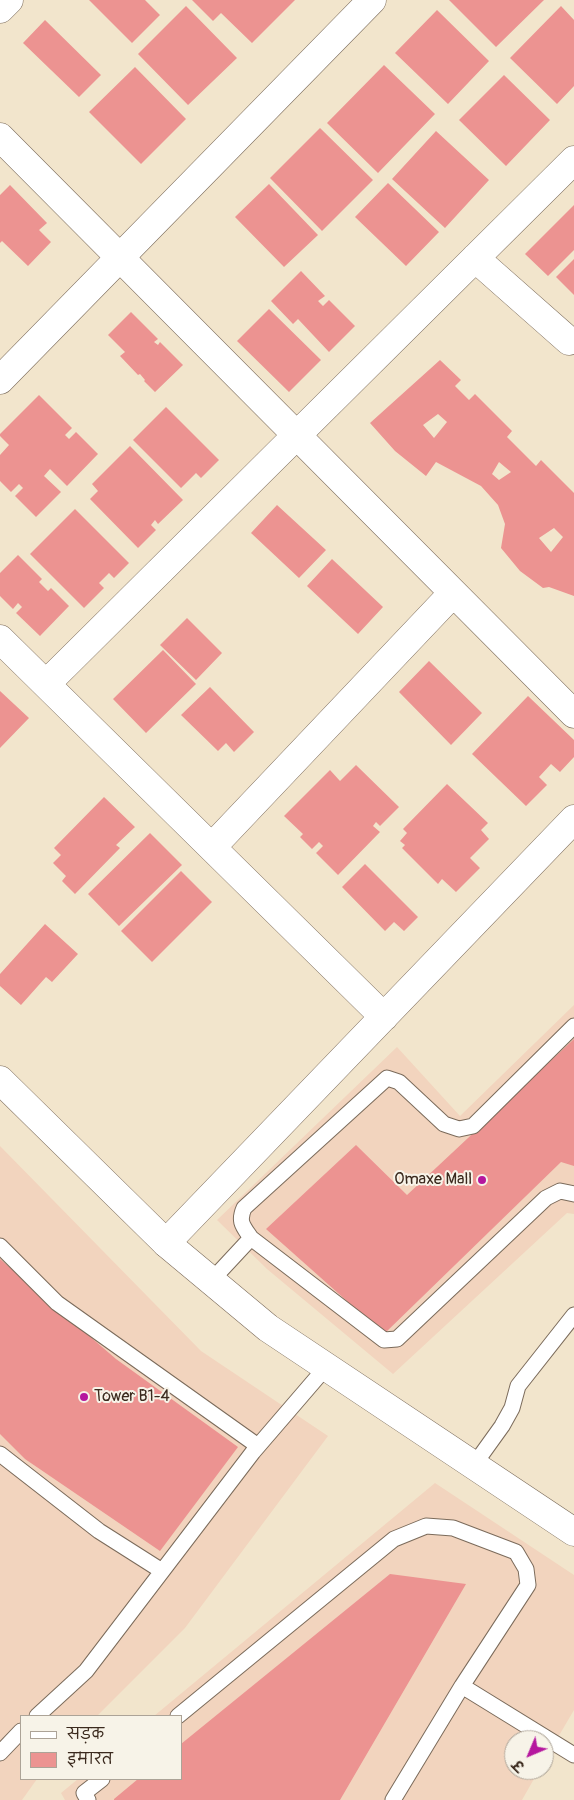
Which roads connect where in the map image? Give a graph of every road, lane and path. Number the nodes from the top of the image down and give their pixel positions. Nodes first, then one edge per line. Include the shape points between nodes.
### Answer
1 (9, 0) edge
2 (372, 0) edge
3 (0, 9) edge
4 (0, 138) edge
5 (574, 160) edge
6 (120, 258) junction
7 (475, 258) junction
8 (569, 340) dead end
9 (0, 380) edge
10 (297, 435) junction
11 (453, 593) junction
12 (0, 639) edge
13 (46, 684) junction
14 (574, 714) edge
15 (574, 819) edge
16 (212, 847) junction
17 (384, 1017) junction
18 (574, 1026) edge
19 (0, 1080) edge
20 (574, 1194) edge
21 (251, 1238) junction
22 (166, 1243) junction
23 (0, 1246) edge
24 (211, 1281) junction
25 (574, 1315) edge
26 (326, 1366) junction
27 (258, 1446) junction
28 (0, 1454) edge
29 (474, 1465) junction
30 (574, 1532) edge
31 (162, 1571) junction
32 (462, 1686) junction
33 (38, 1715) edge
34 (179, 1715) edge
35 (20, 1732) edge
36 (0, 1753) edge
37 (574, 1755) edge
38 (101, 1780) edge
39 (88, 1800) edge
40 (393, 1800) edge

1 - 3 street
2 - 6 street
4 - 6 street
5 - 7 street
6 - 9 street
6 - 10 street
7 - 8 street
7 - 10 street
10 - 11 street
10 - 13 street
11 - 14 street
11 - 16 street
12 - 13 street
13 - 16 street
15 - 17 street
16 - 17 street
17 - 22 street
18 - 21 lane via 473,1126 459,1129 444,1124 399,1082 387,1078 244,1208 240,1217
19 - 22 street
20 - 21 lane via 560,1191 546,1198 396,1339 384,1340
21 - 24 lane
22 - 24 street
23 - 27 lane via 57,1303
24 - 26 street via 268,1328
25 - 29 lane via 518,1386 512,1408 502,1426
26 - 27 lane
26 - 29 street
27 - 31 lane
28 - 31 lane via 99,1530
29 - 30 street
31 - 33 lane via 86,1671
32 - 34 lane via 528,1584 526,1569 516,1552 453,1528 426,1526 394,1539
32 - 37 lane
32 - 40 lane
35 - 36 lane
38 - 39 lane via 84,1793

